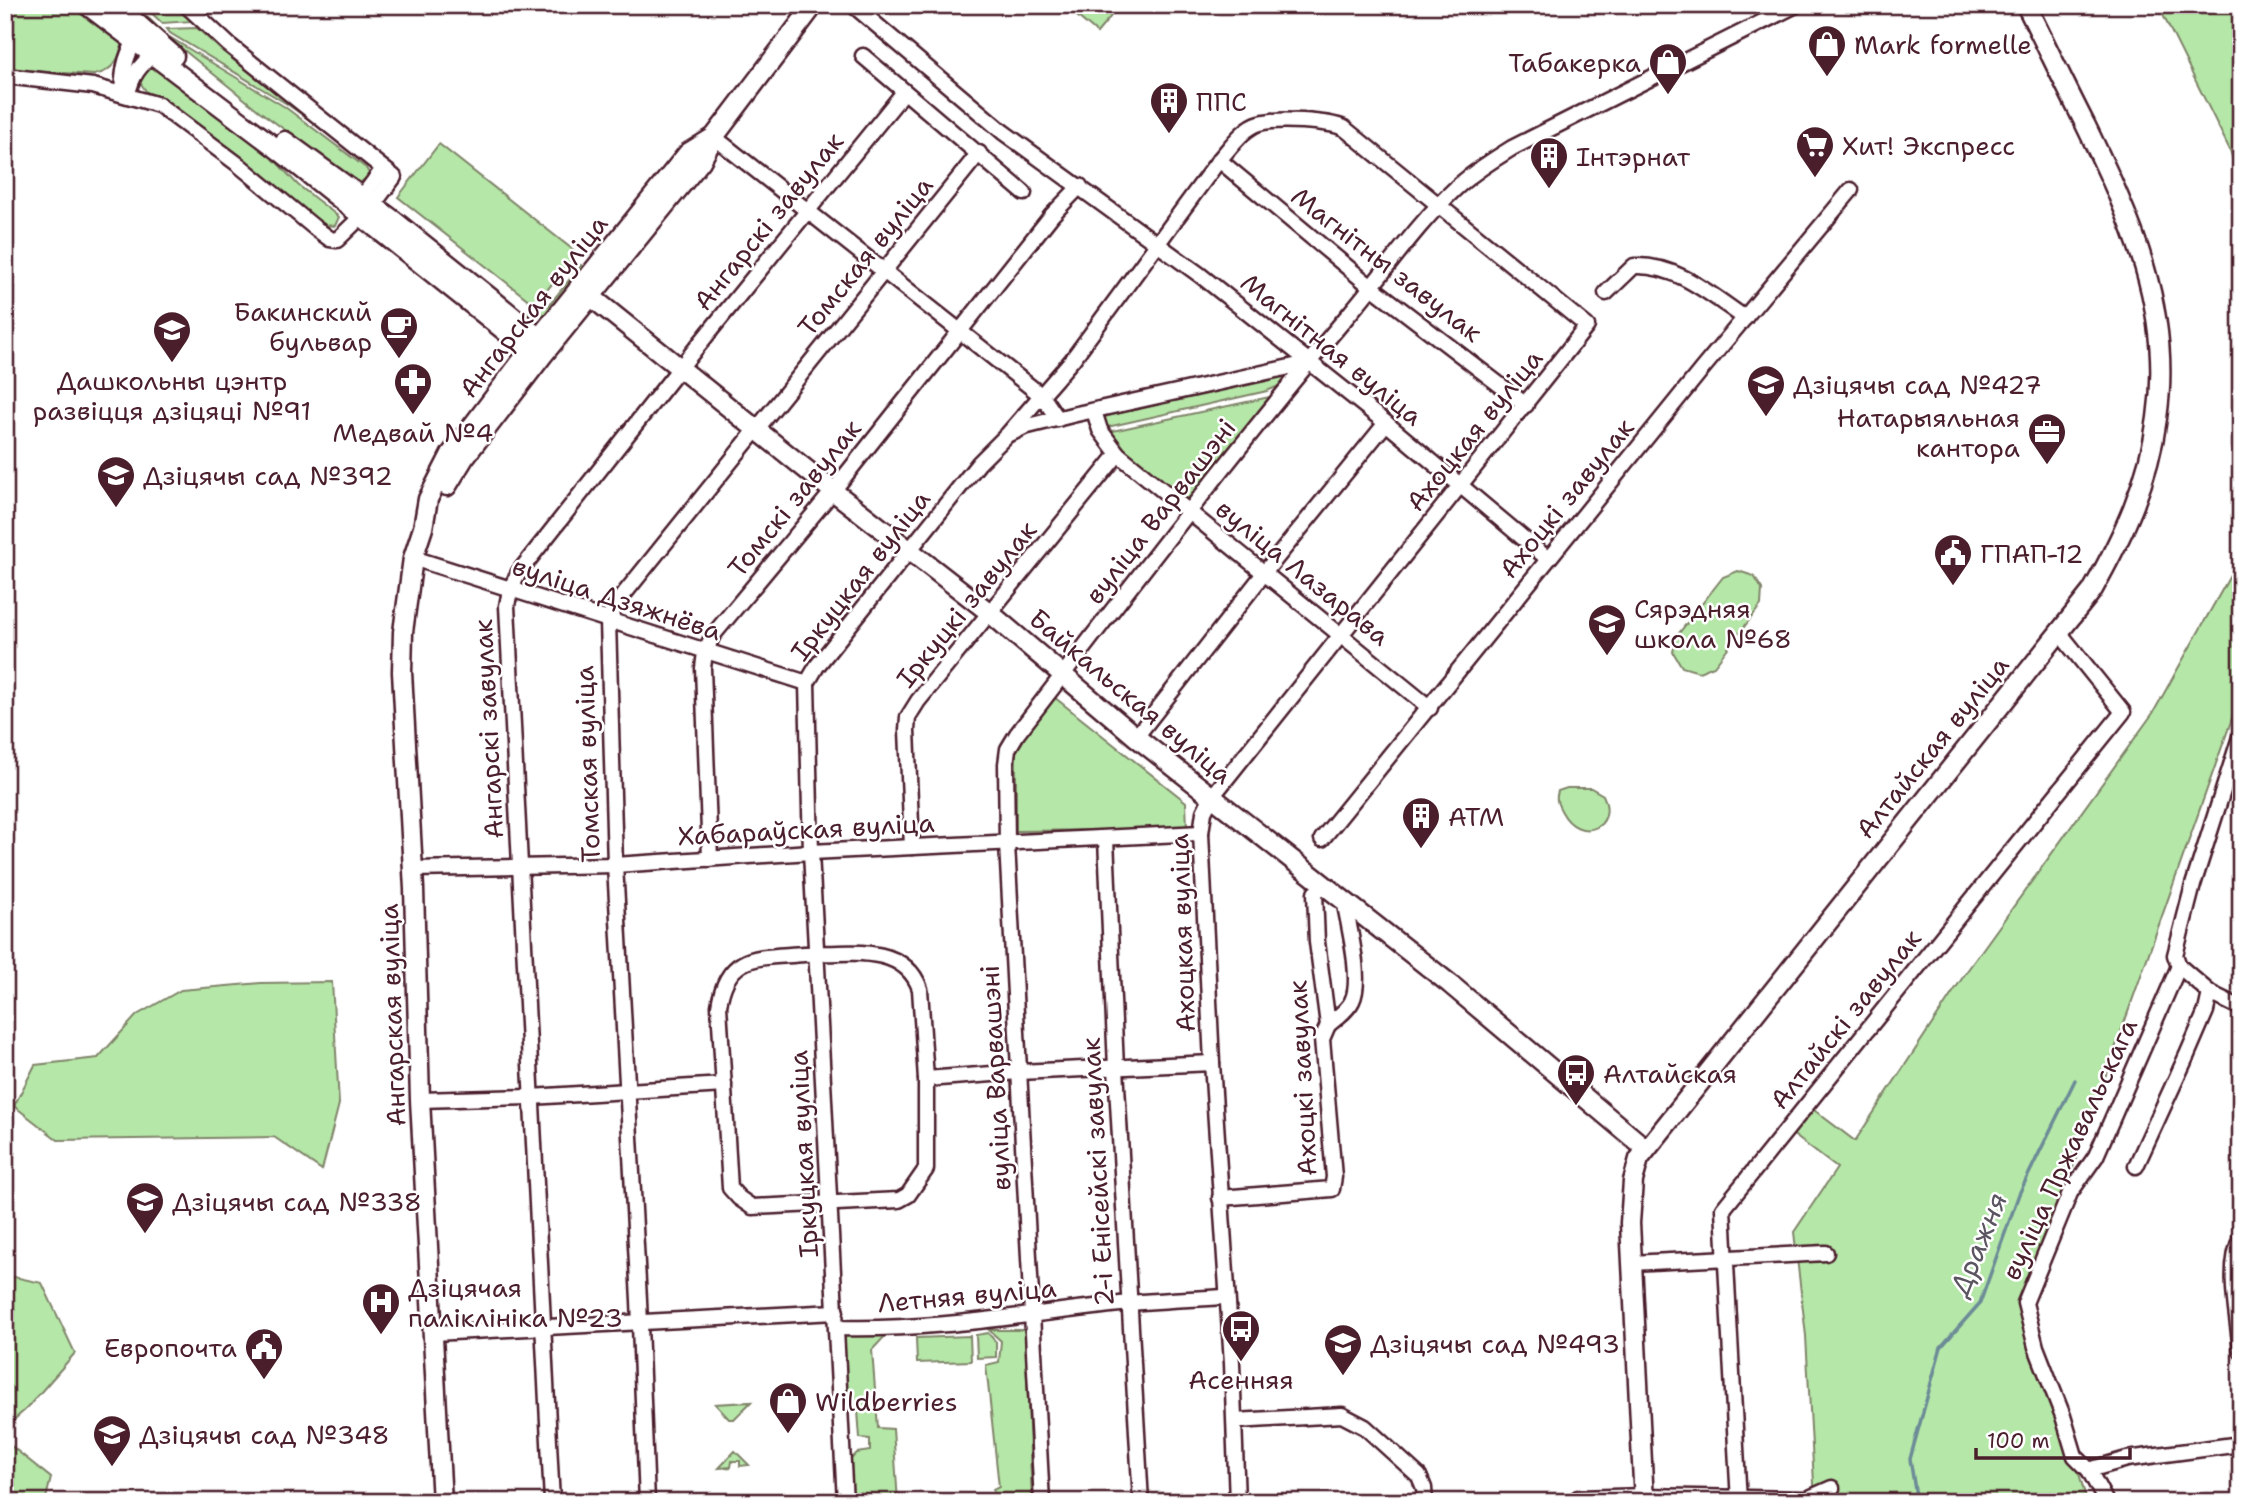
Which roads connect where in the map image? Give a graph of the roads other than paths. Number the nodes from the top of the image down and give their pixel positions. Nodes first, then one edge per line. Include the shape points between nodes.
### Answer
1 (87, 5) edge
2 (116, 5) edge
3 (186, 5) edge
4 (814, 5) edge
5 (853, 5) edge
6 (1796, 5) edge
7 (2026, 5) edge
8 (135, 42) junction
9 (157, 50) junction
10 (863, 56) dead end
11 (123, 69) junction
12 (5, 76) edge
13 (93, 86) junction
14 (904, 92) junction
15 (125, 94) junction
16 (714, 137) junction
17 (979, 153) junction
18 (1219, 160) junction
19 (1080, 186) junction
20 (1851, 190) dead end
21 (1024, 193) dead end
22 (1438, 205) junction
23 (365, 206) junction
24 (807, 211) junction
25 (1156, 243) junction
26 (884, 272) junction
27 (1373, 287) junction
28 (585, 292) junction
29 (1606, 293) dead end
30 (1745, 318) junction
31 (959, 331) junction
32 (537, 348) junction
33 (1308, 363) junction
34 (680, 369) junction
35 (1042, 396) junction
36 (1526, 405) junction
37 (1094, 411) junction
38 (1058, 419) junction
39 (1386, 423) junction
40 (758, 430) junction
41 (1007, 435) junction
42 (1118, 454) junction
43 (1462, 486) junction
44 (833, 491) junction
45 (1190, 511) junction
46 (909, 550) junction
47 (412, 558) junction
48 (1548, 559) junction
49 (1265, 572) junction
50 (510, 590) junction
51 (990, 613) junction
52 (608, 621) junction
53 (2058, 631) junction
54 (1340, 634) junction
55 (705, 652) junction
56 (1062, 675) junction
57 (807, 683) junction
58 (1430, 708) junction
59 (2241, 734) edge
60 (1136, 737) junction
61 (1211, 798) junction
62 (1201, 833) junction
63 (1106, 839) junction
64 (1322, 839) dead end
65 (1007, 844) junction
66 (912, 847) junction
67 (811, 852) junction
68 (710, 859) junction
69 (615, 865) junction
70 (519, 868) junction
71 (412, 869) junction
72 (1315, 893) dead end
73 (1344, 900) junction
74 (818, 954) junction
75 (2179, 966) junction
76 (2210, 993) junction
77 (2241, 1008) edge
78 (1328, 1025) junction
79 (1212, 1063) junction
80 (1115, 1068) junction
81 (1019, 1072) junction
82 (926, 1079) junction
83 (724, 1085) junction
84 (628, 1091) junction
85 (531, 1097) junction
86 (420, 1100) junction
87 (1646, 1149) junction
88 (2136, 1166) dead end
89 (1220, 1198) junction
90 (830, 1203) junction
91 (2241, 1237) edge
92 (1826, 1253) dead end
93 (1725, 1258) junction
94 (1631, 1263) junction
95 (1226, 1297) junction
96 (1129, 1303) junction
97 (836, 1312) junction
98 (1031, 1316) junction
99 (638, 1322) junction
100 (544, 1327) junction
101 (837, 1328) junction
102 (434, 1333) junction
103 (2241, 1351) edge
104 (1234, 1421) junction
105 (2241, 1444) edge
106 (2089, 1470) junction
107 (1832, 1488) dead end
108 (1578, 1498) dead end
109 (1644, 1499) edge
110 (1739, 1499) edge
111 (442, 1502) edge
112 (552, 1502) edge
113 (647, 1502) edge
114 (845, 1502) edge
115 (1042, 1502) edge
116 (1142, 1502) edge
117 (1237, 1502) edge
118 (1425, 1502) edge
119 (2106, 1502) edge

1 - 8 main road
2 - 9 main road
3 - 23 street via 389,173
4 - 16 main road, Ангарская вуліца
5 - 19 street, Магнітная вуліца via 1003,132
6 - 22 street, вуліца Варвашэні via 1513,148 1473,173
7 - 53 main road, Алтайская вуліца via 2124,206 2143,258 2158,338 2157,418 2132,513 2092,591
8 - 9 main road
8 - 11 street
9 - 15 street via 137,68
9 - 23 main road
10 - 14 street
11 - 13 street
11 - 15 street
12 - 13 street
13 - 15 street
14 - 17 street
14 - 24 street, Ангарскі завулак
15 - 23 street via 159,105 330,239 337,240
16 - 24 street
16 - 28 main road, Ангарская вуліца via 688,153
17 - 21 street
17 - 26 street, Томская вуліца
18 - 22 street, Іркуцкая вуліца via 1247,130 1260,123 1336,124
18 - 25 street, Іркуцкая вуліца
18 - 27 street, Магнітны завулак
19 - 25 street, Магнітная вуліца
19 - 31 street, Томскі завулак
20 - 30 street, Ахоцкі завулак
22 - 27 street, вуліца Варвашэні
22 - 36 street, Ахоцкая вуліца via 1587,326
23 - 32 main road
24 - 26 street
24 - 34 street, Ангарскі завулак
25 - 33 street, Магнітная вуліца
25 - 35 street, Іркуцкая вуліца
26 - 31 street
26 - 40 street, Томская вуліца
27 - 33 street, вуліца Варвашэні
27 - 36 street, Магнітны завулак
28 - 32 main road, Ангарская вуліца
28 - 34 main road, Байкальская вуліца
29 - 30 street via 1634,266 1646,266 1677,273
30 - 48 street, Ахоцкі завулак
31 - 35 street
31 - 44 street, Томскі завулак
32 - 47 main road, Ангарская вуліца via 451,454 428,499
33 - 37 street
33 - 39 street, Магнітная вуліца
33 - 45 street, вуліца Варвашэні
34 - 40 main road, Байкальская вуліца
34 - 50 street, Ангарскі завулак via 519,572
35 - 38 street
35 - 41 street, Іркуцкая вуліца
36 - 43 street, Ахоцкая вуліца
37 - 38 street
37 - 42 street, вуліца Лазарава via 1100,430
38 - 41 street
39 - 43 street, Магнітная вуліца
39 - 49 street
40 - 44 main road, Байкальская вуліца
40 - 52 street, Томская вуліца via 616,604
41 - 46 street, Іркуцкая вуліца
42 - 45 street, вуліца Лазарава
42 - 51 street, Іркуцкі завулак
43 - 48 street, Магнітная вуліца
43 - 54 street, Ахоцкая вуліца
44 - 46 main road, Байкальская вуліца
44 - 55 street, Томскі завулак via 713,635
45 - 49 street, вуліца Лазарава
45 - 56 street, вуліца Варвашэні
46 - 51 main road, Байкальская вуліца
46 - 57 street, Іркуцкая вуліца
47 - 50 street, вуліца Дзяжнёва
47 - 71 main road, Ангарская вуліца via 402,672
48 - 58 street, Ахоцкі завулак
49 - 54 street, вуліца Лазарава
49 - 60 street
50 - 52 street, вуліца Дзяжнёва
50 - 70 street, Ангарскі завулак via 507,606
51 - 56 main road, Байкальская вуліца
51 - 66 street, Іркуцкі завулак via 908,717
52 - 55 street, вуліца Дзяжнёва
52 - 69 street, Томская вуліца
53 - 87 main road, Алтайская вуліца
53 - 93 street, Алтайскі завулак via 2123,712 1723,1209
54 - 58 street, вуліца Лазарава
54 - 61 street, Ахоцкая вуліца
55 - 57 street, вуліца Дзяжнёва
55 - 68 street, Томскі завулак
56 - 60 main road, Байкальская вуліца
56 - 65 street, вуліца Варвашэні via 1007,749
57 - 67 street, Іркуцкая вуліца
58 - 64 street, Ахоцкі завулак
59 - 75 street via 2183,917 2175,955
60 - 61 main road, Байкальская вуліца
61 - 62 street, Ахоцкая вуліца
61 - 73 main road, Байкальская вуліца
62 - 63 street, Хабараўская вуліца
62 - 79 street, Ахоцкая вуліца
63 - 65 street, Хабараўская вуліца
63 - 80 street, 2-і Енісейскі завулак
65 - 66 street, Хабараўская вуліца
65 - 81 street, вуліца Варвашэні
66 - 67 street, Хабараўская вуліца
67 - 68 street, Хабараўская вуліца
67 - 74 street, Іркуцкая вуліца
68 - 69 street, Хабараўская вуліца
69 - 70 street, Хабараўская вуліца
69 - 84 street, Томская вуліца
70 - 71 street, Хабараўская вуліца
70 - 85 street, Ангарскі завулак
71 - 86 main road, Ангарская вуліца
72 - 78 street, Ахоцкі завулак
73 - 78 street via 1355,961 1355,991 1352,1001
73 - 87 main road, Байкальская вуліца
74 - 82 street via 890,956 915,975
74 - 83 street via 752,959 742,962 729,976 719,1006
74 - 90 street, Іркуцкая вуліца
75 - 76 street
75 - 106 street, вуліца Пржавальскага via 2096,1156 2070,1193 2025,1303 2075,1456
76 - 77 street
76 - 88 street via 2206,1012
78 - 89 street, Ахоцкі завулак via 1322,1039 1332,1189
79 - 80 street
79 - 89 street, Ахоцкая вуліца
80 - 81 street
80 - 96 street, 2-і Енісейскі завулак
81 - 82 street
81 - 98 street, вуліца Варвашэні
82 - 90 street via 926,1169 920,1180 899,1200
83 - 84 street
83 - 90 street via 730,1188 752,1207
84 - 85 street
84 - 99 street, Томская вуліца
85 - 86 street
85 - 100 street, Ангарскі завулак
86 - 102 main road, Ангарская вуліца
87 - 94 main road, Алтайская вуліца via 1639,1159 1631,1195
89 - 95 street, Ахоцкая вуліца
90 - 97 street, Іркуцкая вуліца
91 - 103 street via 2233,1268
92 - 93 street
93 - 94 street
93 - 110 street, Алтайскі завулак
94 - 109 main road, Алтайская вуліца
95 - 96 street, Летняя вуліца
95 - 104 street, Ахоцкая вуліца
96 - 98 street, Летняя вуліца
96 - 116 street, 2-і Енісейскі завулак
97 - 99 street
97 - 101 street, Іркуцкая вуліца
98 - 101 street, Летняя вуліца
98 - 115 street, вуліца Варвашэні
99 - 100 street
99 - 113 street, Томская вуліца
100 - 102 street
100 - 112 street, Ангарскі завулак
101 - 114 street, Іркуцкая вуліца
102 - 111 main road, Ангарская вуліца
104 - 117 street, Ахоцкая вуліца
104 - 118 street via 1342,1415 1365,1427 1419,1476
105 - 106 street via 2127,1459
106 - 119 street, вуліца Пржавальскага
107 - 110 street via 1807,1499
108 - 109 street
109 - 110 street

